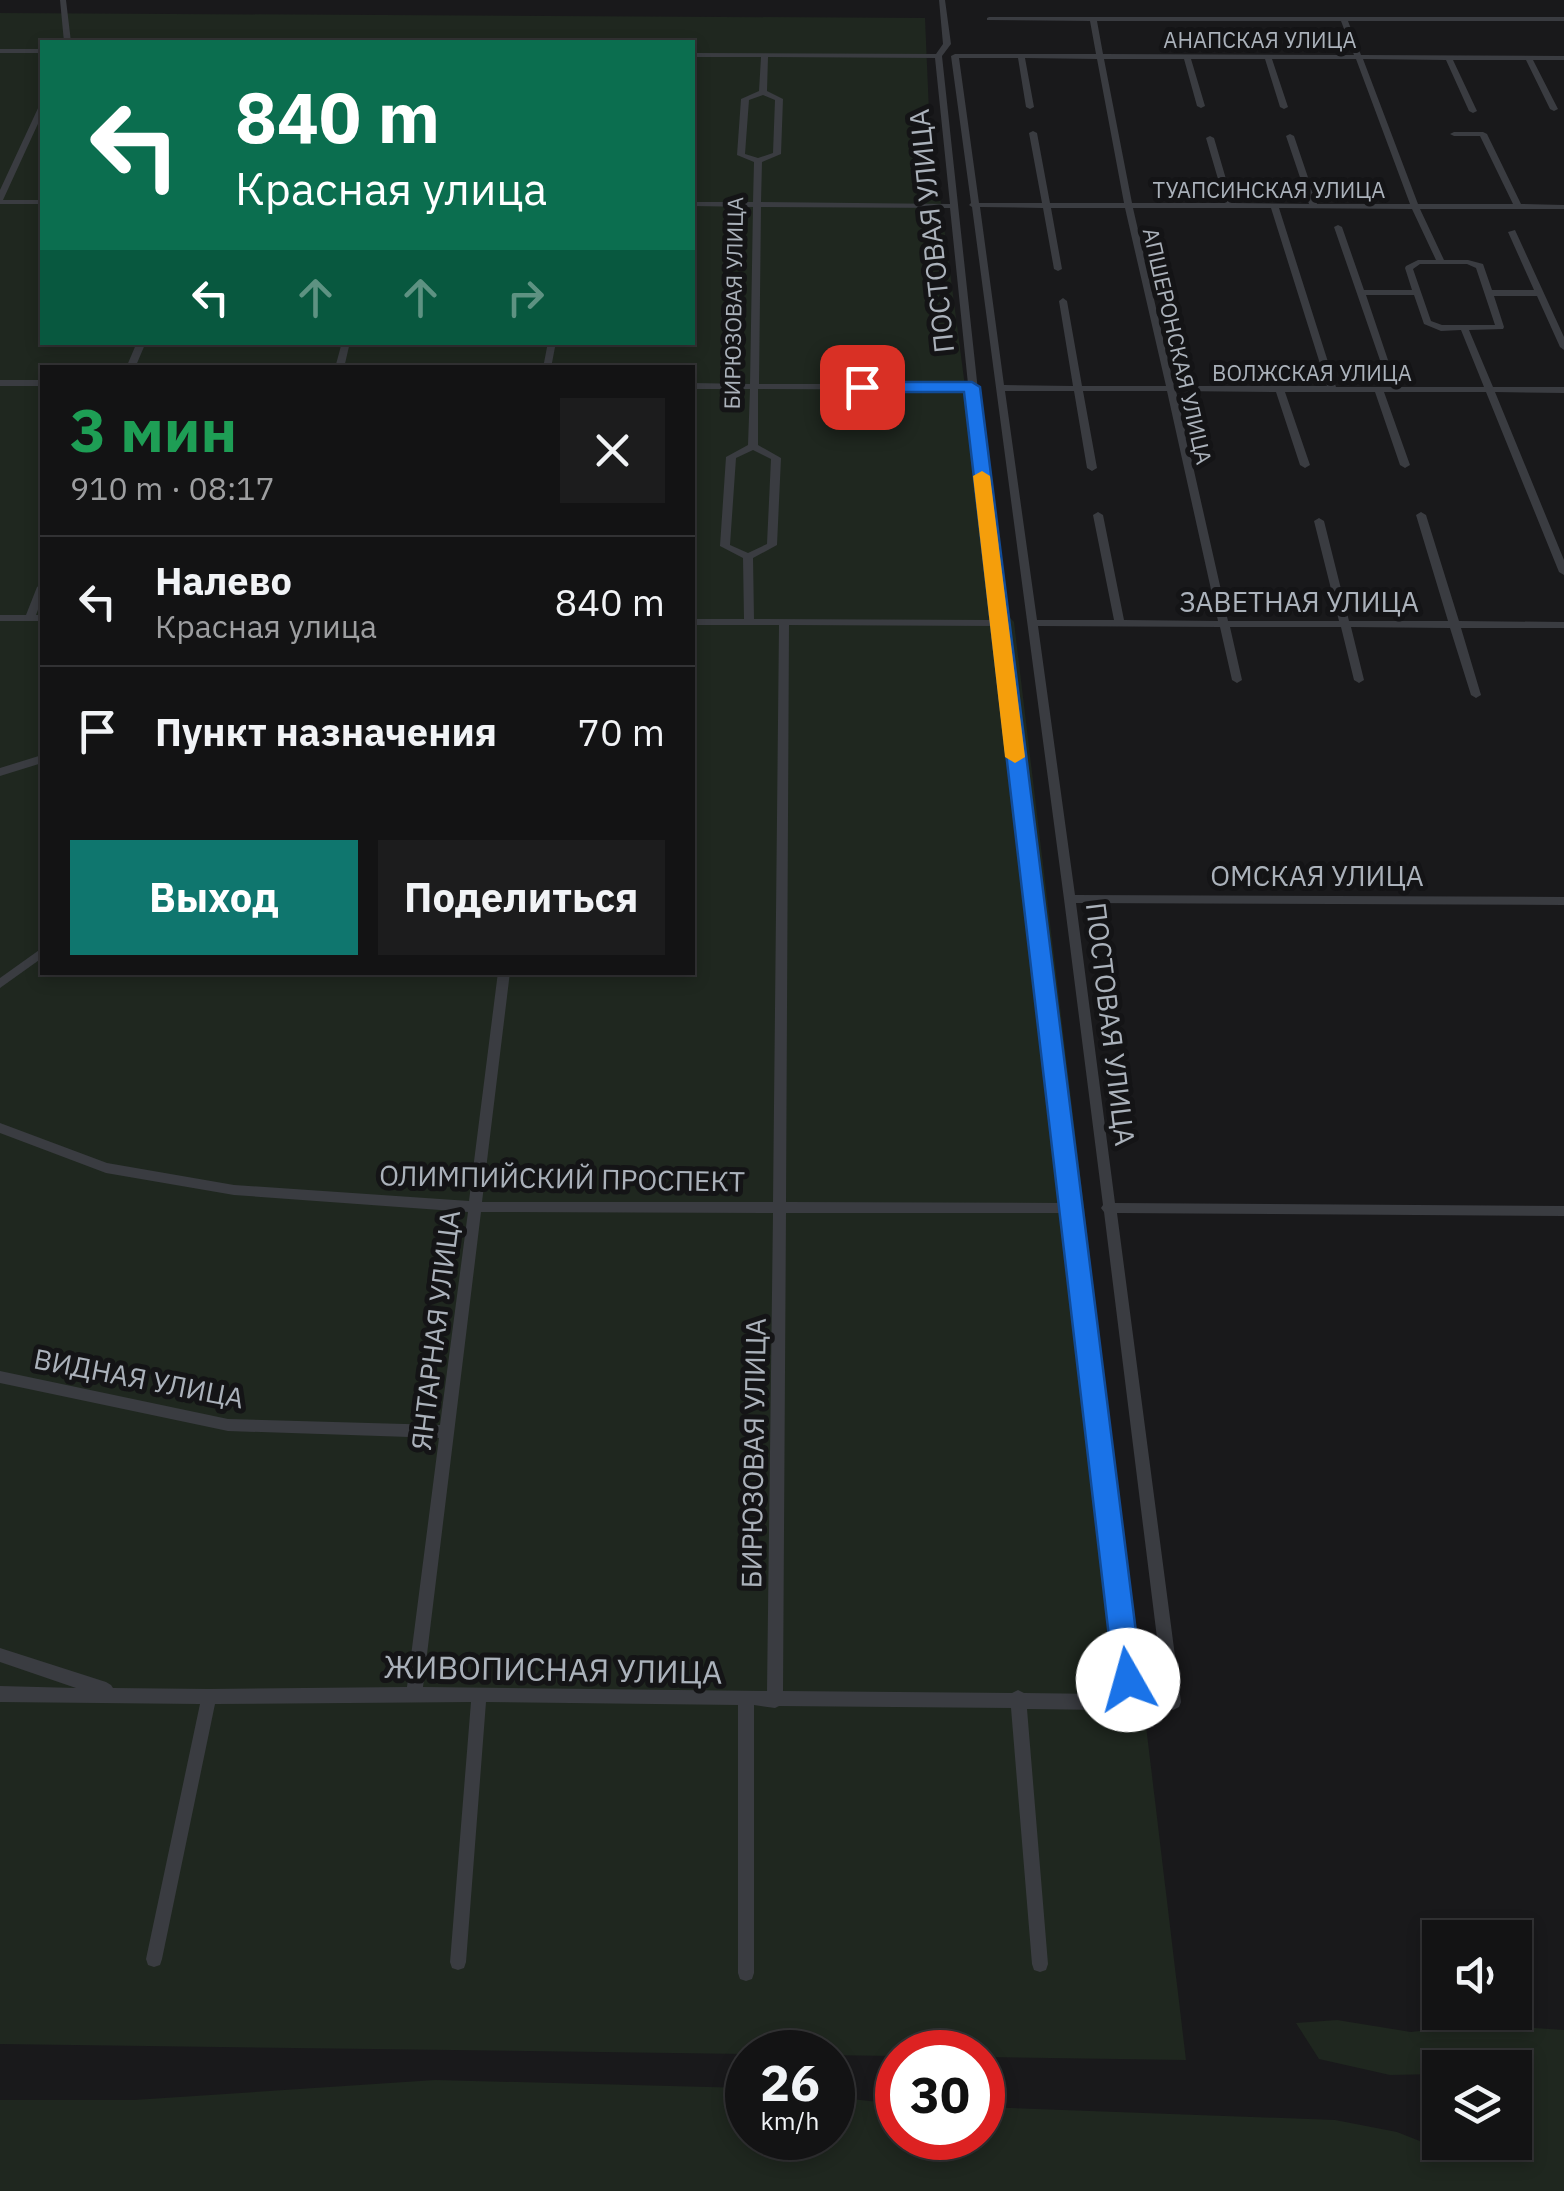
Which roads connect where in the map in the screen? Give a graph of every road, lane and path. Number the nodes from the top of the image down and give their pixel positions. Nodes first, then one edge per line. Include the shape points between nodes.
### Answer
1 (64, 0) edge
2 (942, 0) edge
3 (989, 18) dead end
4 (1093, 19) junction
5 (1344, 19) junction
6 (1564, 19) edge
7 (68, 40) edge
8 (0, 51) edge
9 (40, 51) edge
10 (695, 55) edge
11 (765, 56) junction
12 (938, 56) junction
13 (956, 56) joint
14 (1020, 56) junction
15 (1099, 56) junction
16 (1187, 56) junction
17 (1268, 56) junction
18 (1359, 57) junction
19 (1448, 57) junction
20 (1528, 58) junction
21 (1564, 58) edge
22 (763, 92) junction
23 (1201, 106) dead end
24 (1030, 107) dead end
25 (1284, 107) dead end
26 (1554, 109) dead end
27 (40, 112) edge
28 (1473, 112) dead end
29 (1034, 132) dead end
30 (1454, 134) dead end
31 (1290, 136) dead end
32 (1210, 138) dead end
33 (758, 161) junction
34 (0, 200) edge
35 (40, 202) edge
36 (695, 204) edge
37 (758, 204) junction
38 (973, 205) junction
39 (1047, 205) junction
40 (954, 206) junction
41 (1129, 206) junction
42 (1230, 206) junction
43 (1274, 206) junction
44 (1314, 206) junction
45 (1415, 206) junction
46 (1518, 207) junction
47 (1563, 210) edge
48 (1338, 227) dead end
49 (1512, 232) dead end
50 (1440, 262) junction
51 (1058, 269) dead end
52 (1360, 292) junction
53 (1418, 293) junction
54 (1492, 293) junction
55 (1539, 294) junction
56 (1062, 301) dead end
57 (1464, 328) junction
58 (1564, 347) edge
59 (1386, 366) dead end
60 (0, 382) edge
61 (40, 383) edge
62 (695, 386) edge
63 (753, 386) junction
64 (972, 387) junction
65 (1000, 388) junction
66 (1079, 388) junction
67 (1170, 388) junction
68 (1280, 389) junction
69 (1332, 389) junction
70 (1378, 390) junction
71 (1489, 390) junction
72 (1564, 390) edge
73 (753, 446) junction
74 (1405, 464) dead end
75 (1305, 466) dead end
76 (1092, 468) dead end
77 (1098, 515) dead end
78 (1421, 515) dead end
79 (1319, 521) dead end
80 (748, 558) junction
81 (1564, 572) edge
82 (0, 618) edge
83 (36, 618) edge
84 (695, 622) edge
85 (749, 622) junction
86 (784, 622) junction
87 (1223, 622) junction
88 (1033, 623) junction
89 (1120, 623) junction
90 (998, 624) junction
91 (1343, 624) junction
92 (1453, 625) junction
93 (1564, 625) edge
94 (1238, 680) dead end
95 (1358, 680) dead end
96 (1476, 695) dead end
97 (40, 761) edge
98 (0, 772) edge
99 (1070, 900) junction
100 (1564, 902) edge
101 (40, 954) edge
102 (504, 975) edge
103 (0, 984) edge
104 (0, 1128) edge
105 (780, 1206) junction
106 (474, 1207) junction
107 (1072, 1208) junction
108 (1108, 1208) junction
109 (1564, 1211) edge
110 (0, 1376) edge
111 (448, 1432) junction
112 (0, 1655) edge
113 (0, 1694) edge
114 (118, 1694) junction
115 (414, 1694) junction
116 (209, 1697) junction
117 (478, 1697) junction
118 (1018, 1698) junction
119 (746, 1699) junction
120 (775, 1700) junction
121 (1106, 1702) joint
122 (1172, 1702) dead end
123 (154, 1959) dead end
124 (458, 1962) dead end
125 (1040, 1964) dead end
126 (746, 1974) dead end

1 - 7 street
2 - 12 street, ПОСТОВАЯ УЛИЦА via 947,44
3 - 4 street
4 - 5 street
4 - 15 street, АПШЕРОНСКАЯ УЛИЦА
5 - 6 street
5 - 18 street
8 - 9 street
10 - 11 street
11 - 12 street
11 - 22 street, БИРЮЗОВАЯ УЛИЦА
12 - 40 street, ПОСТОВАЯ УЛИЦА
13 - 14 street, АНАПСКАЯ УЛИЦА
13 - 38 street, ПОСТОВАЯ УЛИЦА
14 - 15 street, АНАПСКАЯ УЛИЦА
14 - 24 street
15 - 16 street, АНАПСКАЯ УЛИЦА
15 - 41 street, АПШЕРОНСКАЯ УЛИЦА
16 - 17 street, АНАПСКАЯ УЛИЦА
16 - 23 street
17 - 18 street, АНАПСКАЯ УЛИЦА
17 - 25 street
18 - 19 street, АНАПСКАЯ УЛИЦА
18 - 45 street
19 - 20 street, АНАПСКАЯ УЛИЦА
19 - 28 street
20 - 21 street, АНАПСКАЯ УЛИЦА
20 - 26 street
22 - 33 street, БИРЮЗОВАЯ УЛИЦА via 746,99 741,155
22 - 33 street, БИРЮЗОВАЯ УЛИЦА via 779,99 777,154
27 - 34 street
29 - 39 street
30 - 46 street via 1483,134
31 - 44 street
32 - 42 street
33 - 37 street, БИРЮЗОВАЯ УЛИЦА
34 - 35 street
36 - 37 street
37 - 40 street
37 - 63 street, БИРЮЗОВАЯ УЛИЦА
38 - 39 street, ТУАПСИНСКАЯ УЛИЦА
38 - 65 street, ПОСТОВАЯ УЛИЦА
39 - 41 street, ТУАПСИНСКАЯ УЛИЦА
39 - 51 street
40 - 64 street, ПОСТОВАЯ УЛИЦА
41 - 42 street, ТУАПСИНСКАЯ УЛИЦА
41 - 67 street, АПШЕРОНСКАЯ УЛИЦА
42 - 43 street, ТУАПСИНСКАЯ УЛИЦА
43 - 44 street, ТУАПСИНСКАЯ УЛИЦА
43 - 69 street
44 - 45 street, ТУАПСИНСКАЯ УЛИЦА
45 - 46 street, ТУАПСИНСКАЯ УЛИЦА
45 - 50 street
46 - 47 street, ТУАПСИНСКАЯ УЛИЦА
48 - 52 street
49 - 55 street
50 - 53 street via 1410,266
50 - 54 street via 1476,264
52 - 53 street
52 - 59 street
53 - 57 street via 1431,325
54 - 55 street
54 - 57 street via 1500,326
55 - 58 street
56 - 66 street
57 - 71 street
60 - 61 street
62 - 63 street
63 - 64 street
63 - 73 street, БИРЮЗОВАЯ УЛИЦА
64 - 90 street, ПОСТОВАЯ УЛИЦА
65 - 66 street, ВОЛЖСКАЯ УЛИЦА
65 - 88 street, ПОСТОВАЯ УЛИЦА
66 - 67 street, ВОЛЖСКАЯ УЛИЦА
66 - 76 street
67 - 68 street, ВОЛЖСКАЯ УЛИЦА
67 - 87 street, АПШЕРОНСКАЯ УЛИЦА
68 - 69 street, ВОЛЖСКАЯ УЛИЦА
68 - 75 street
69 - 70 street, ВОЛЖСКАЯ УЛИЦА
70 - 71 street, ВОЛЖСКАЯ УЛИЦА
70 - 74 street
71 - 72 street, ВОЛЖСКАЯ УЛИЦА
71 - 81 street
73 - 80 street, БИРЮЗОВАЯ УЛИЦА via 776,458 772,545
73 - 80 street, БИРЮЗОВАЯ УЛИЦА via 730,456 725,546
77 - 89 street
78 - 92 street
79 - 91 street
80 - 85 street
82 - 83 street
84 - 85 street
85 - 86 street
86 - 90 street
86 - 105 street, БИРЮЗОВАЯ УЛИЦА
87 - 89 street, ЗАВЕТНАЯ УЛИЦА
87 - 91 street, ЗАВЕТНАЯ УЛИЦА
87 - 94 street, АПШЕРОНСКАЯ УЛИЦА
88 - 89 street, ЗАВЕТНАЯ УЛИЦА
88 - 99 street, ПОСТОВАЯ УЛИЦА
90 - 107 street, ПОСТОВАЯ УЛИЦА
91 - 92 street, ЗАВЕТНАЯ УЛИЦА
91 - 95 street
92 - 93 street, ЗАВЕТНАЯ УЛИЦА
92 - 96 street
97 - 98 street
99 - 100 street, ОМСКАЯ УЛИЦА
99 - 108 street, ПОСТОВАЯ УЛИЦА
101 - 103 street
102 - 106 street, ЯНТАРНАЯ УЛИЦА
104 - 106 street, ОЛИМПИЙСКИЙ ПРОСПЕКТ via 106,1168 234,1190
105 - 106 street, ОЛИМПИЙСКИЙ ПРОСПЕКТ
105 - 107 street, ОЛИМПИЙСКИЙ ПРОСПЕКТ
105 - 120 street, БИРЮЗОВАЯ УЛИЦА
106 - 111 street, ЯНТАРНАЯ УЛИЦА
107 - 121 street, ПОСТОВАЯ УЛИЦА via 1128,1680
108 - 109 street
108 - 122 street, ПОСТОВАЯ УЛИЦА
110 - 111 street, ВИДНАЯ УЛИЦА via 228,1425
111 - 115 street, ЯНТАРНАЯ УЛИЦА
112 - 114 street
113 - 114 street, ЖИВОПИСНАЯ УЛИЦА
114 - 116 street, ЖИВОПИСНАЯ УЛИЦА
115 - 116 street, ЖИВОПИСНАЯ УЛИЦА
115 - 117 street, ЖИВОПИСНАЯ УЛИЦА
116 - 123 street
117 - 119 street, ЖИВОПИСНАЯ УЛИЦА
117 - 124 street
118 - 120 street, ЖИВОПИСНАЯ УЛИЦА
118 - 121 street, ЖИВОПИСНАЯ УЛИЦА
118 - 125 street
119 - 120 street, ЖИВОПИСНАЯ УЛИЦА
119 - 126 street

